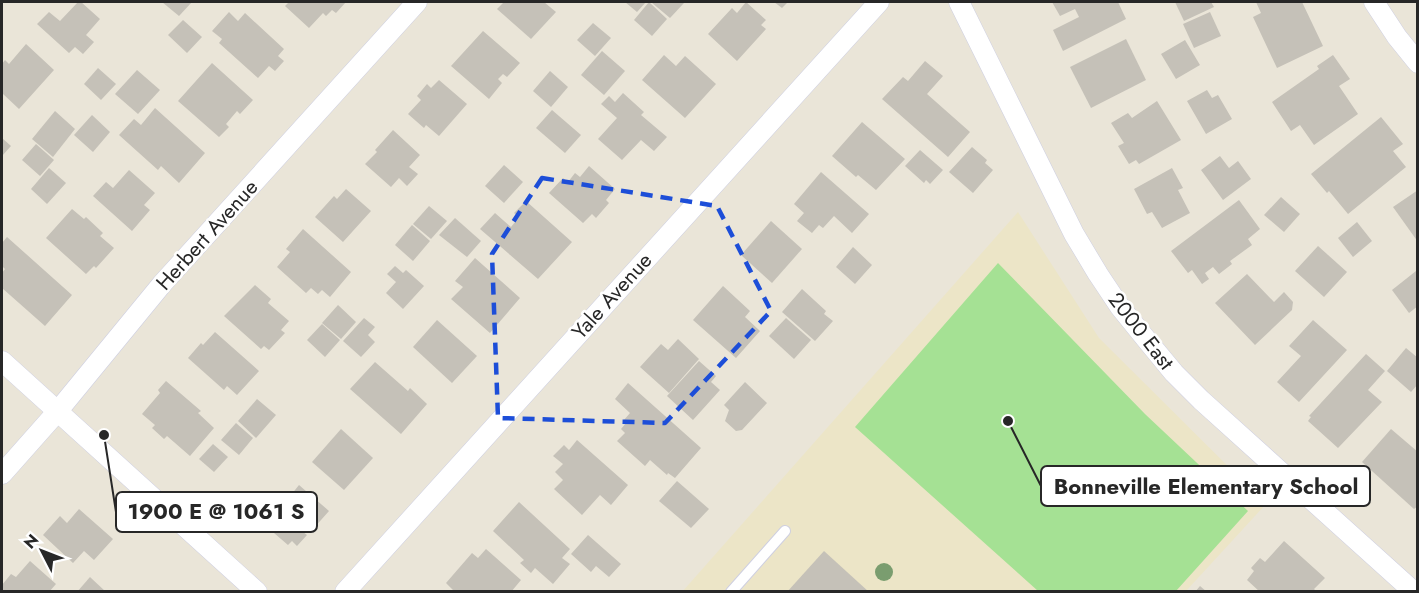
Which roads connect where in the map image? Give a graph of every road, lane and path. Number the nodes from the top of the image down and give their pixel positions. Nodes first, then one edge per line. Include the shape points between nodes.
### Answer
1 (417, 2) edge
2 (879, 2) edge
3 (959, 2) edge
4 (1374, 2) edge
5 (1418, 63) edge
6 (2, 361) edge
7 (57, 412) junction
8 (2, 474) edge
9 (785, 531) dead end
10 (257, 591) edge
11 (345, 591) edge
12 (731, 591) edge
13 (1414, 591) edge

1 - 7 street, Herbert Avenue via 162,284
2 - 11 street, Yale Avenue
3 - 13 street, 2000 East via 1074,234 1120,307 1201,400
4 - 5 street
6 - 7 street
7 - 8 street, Herbert Avenue
7 - 10 street
9 - 12 lane

